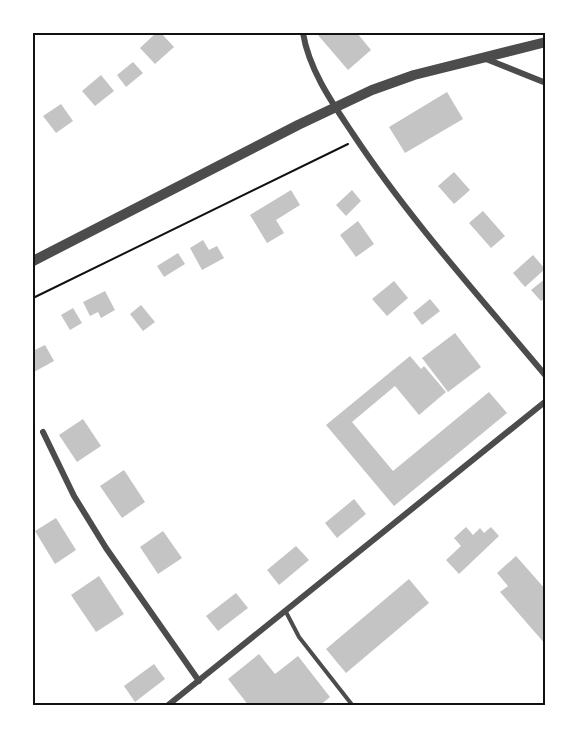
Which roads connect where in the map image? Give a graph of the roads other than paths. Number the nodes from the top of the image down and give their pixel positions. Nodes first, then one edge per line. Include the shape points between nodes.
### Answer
1 (303, 33) edge
2 (546, 42) edge
3 (486, 59) junction
4 (546, 83) edge
5 (335, 107) junction
6 (33, 261) edge
7 (546, 376) edge
8 (546, 401) edge
9 (43, 432) dead end
10 (286, 612) junction
11 (199, 681) junction
12 (167, 706) edge
13 (352, 706) edge

1 - 5 street via 314,66
2 - 3 street
3 - 4 street
3 - 5 street via 414,75
5 - 6 street
5 - 7 street via 386,184
8 - 10 street
9 - 11 street via 74,496 106,548
10 - 11 street
10 - 13 lane via 299,637
11 - 12 street

